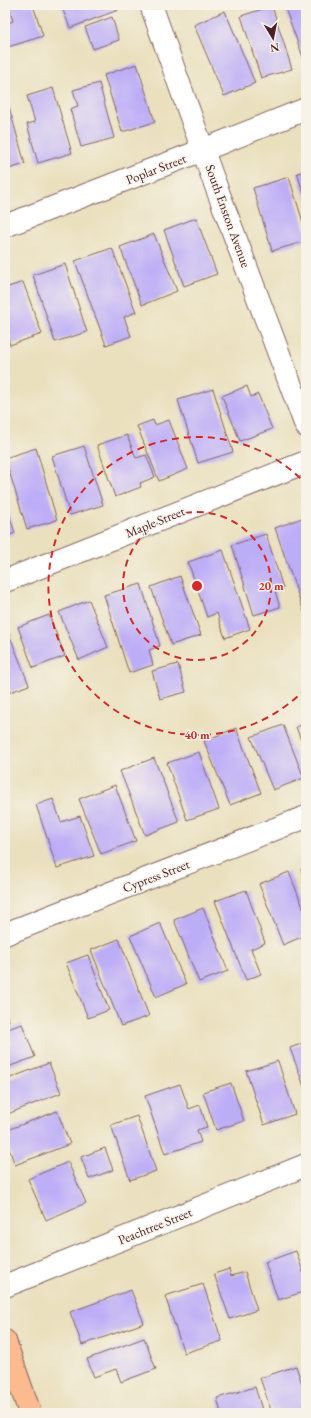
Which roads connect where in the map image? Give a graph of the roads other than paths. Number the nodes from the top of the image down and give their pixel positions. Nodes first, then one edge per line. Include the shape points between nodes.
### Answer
1 (151, 5) edge
2 (306, 109) edge
3 (203, 150) junction
4 (5, 226) edge
5 (306, 426) edge
6 (306, 462) edge
7 (5, 581) edge
8 (306, 817) edge
9 (5, 934) edge
10 (306, 1165) edge
11 (5, 1286) edge
12 (5, 1341) edge
13 (30, 1413) edge

1 - 3 street, South Enston Avenue
2 - 3 street, Poplar Street
3 - 4 street, Poplar Street
3 - 5 street, South Enston Avenue
6 - 7 street, Maple Street
8 - 9 street, Cypress Street
10 - 11 street, Peachtree Street
12 - 13 main road

